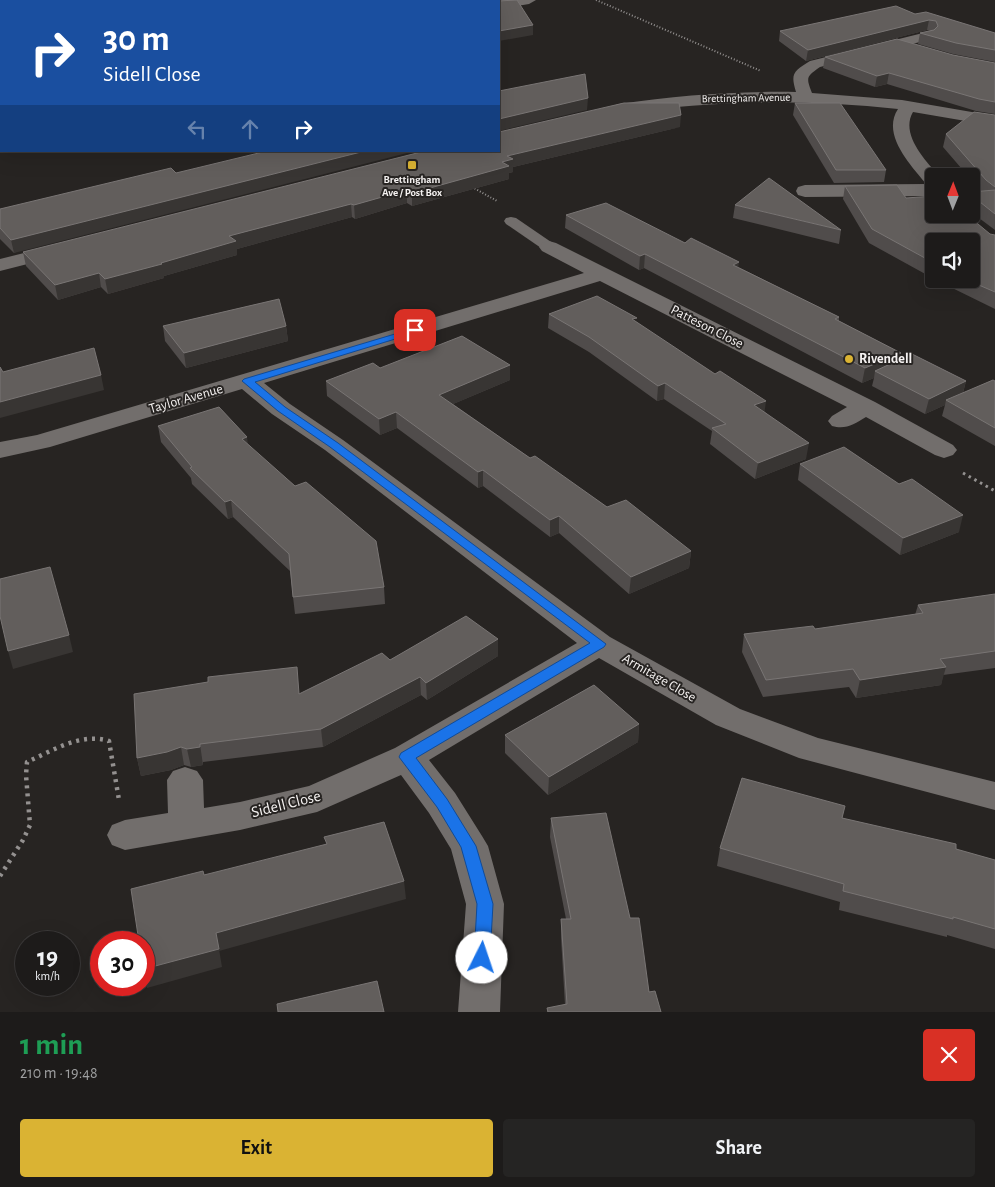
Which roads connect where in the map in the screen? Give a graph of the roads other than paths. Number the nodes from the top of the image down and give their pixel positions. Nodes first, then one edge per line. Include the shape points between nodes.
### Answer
1 (524, 0) edge
2 (500, 5) edge
3 (927, 36) edge
4 (806, 97) junction
5 (908, 107) junction
6 (607, 112) edge
7 (995, 121) edge
8 (925, 170) edge
9 (925, 190) edge
10 (805, 191) dead end
11 (511, 221) dead end
12 (77, 245) edge
13 (549, 247) joint
14 (0, 264) edge
15 (601, 274) junction
16 (247, 381) junction
17 (866, 407) junction
18 (841, 421) dead end
19 (0, 450) edge
20 (944, 450) dead end
21 (600, 644) junction
22 (406, 757) junction
23 (185, 780) dead end
24 (995, 796) edge
25 (187, 824) junction
26 (125, 835) road end
27 (478, 1012) edge

1 - 2 street
3 - 4 street via 914,46 893,38 806,68 800,80
4 - 5 street, Brettingham Avenue
4 - 6 street, Brettingham Avenue via 718,97
5 - 7 street, Brettingham Avenue
5 - 8 street via 900,124 902,134
9 - 10 street
11 - 13 lane
12 - 14 street
13 - 15 street, Patteson Close
15 - 16 street, Taylor Avenue
15 - 17 street, Patteson Close
16 - 19 street, Taylor Avenue via 41,442
16 - 21 street, Armitage Close
17 - 18 street
17 - 20 street, Patteson Close
21 - 22 street, Sidell Close
21 - 24 street, Armitage Close via 728,717 810,749
22 - 25 street, Sidell Close via 317,798 240,816
22 - 27 street via 442,803 469,846 485,904
23 - 25 street
25 - 26 street, Sidell Close

